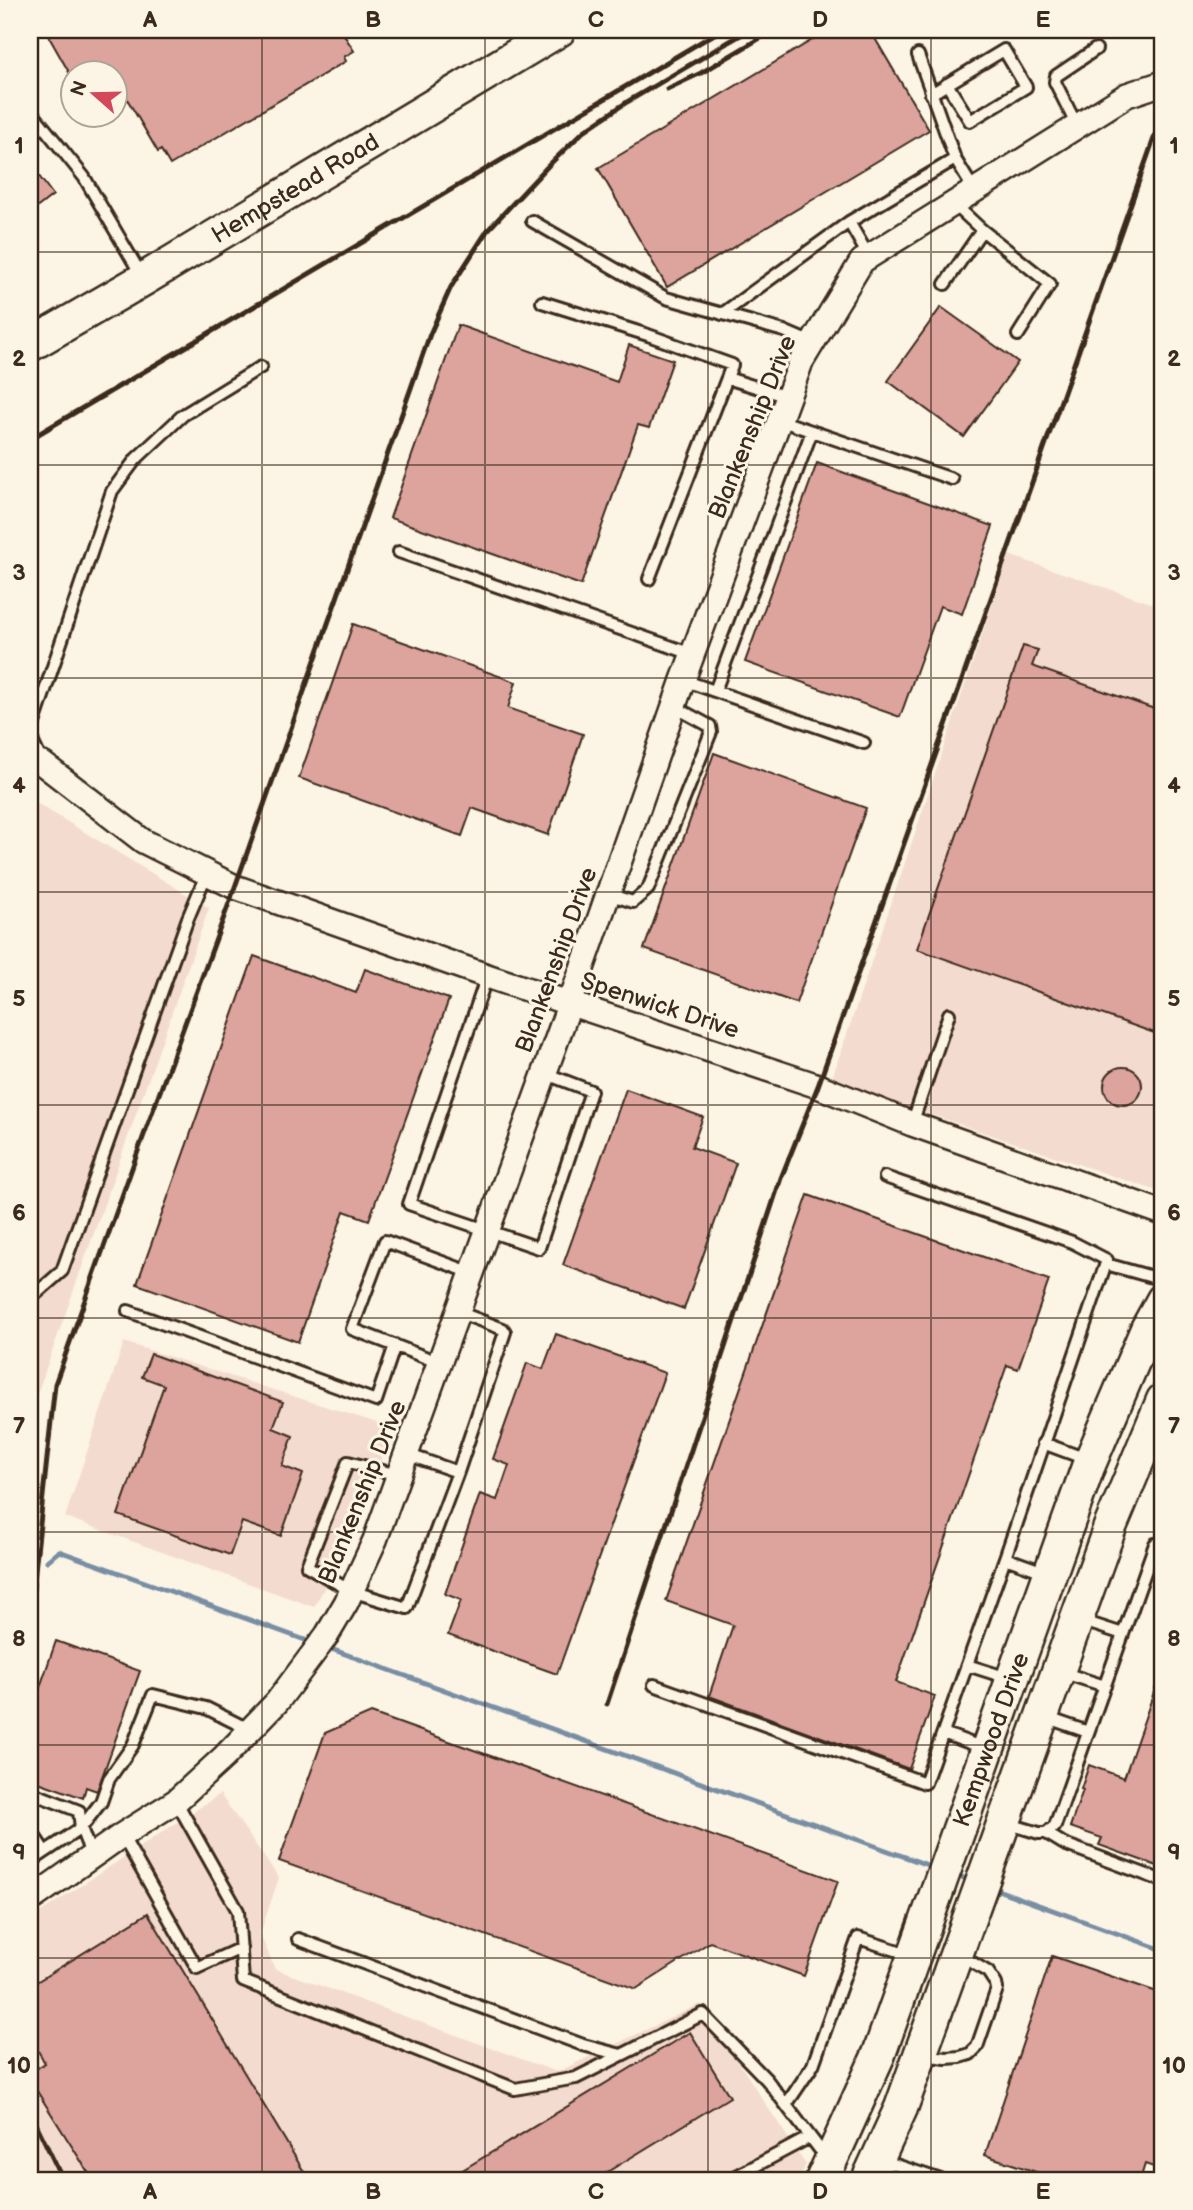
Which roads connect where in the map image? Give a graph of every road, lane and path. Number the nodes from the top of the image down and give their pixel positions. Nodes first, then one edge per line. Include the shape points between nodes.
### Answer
1 (559, 30) edge
2 (1096, 49) dead end
3 (918, 55) dead end
4 (1163, 83) edge
5 (947, 84) junction
6 (931, 94) junction
7 (30, 110) edge
8 (1077, 126) junction
9 (955, 159) junction
10 (975, 190) junction
11 (953, 203) junction
12 (532, 221) dead end
13 (849, 222) junction
14 (982, 230) junction
15 (869, 257) junction
16 (144, 279) junction
17 (945, 284) dead end
18 (542, 302) dead end
19 (722, 314) junction
20 (1018, 335) dead end
21 (812, 343) junction
22 (30, 345) edge
23 (261, 368) dead end
24 (727, 379) junction
25 (788, 397) junction
26 (779, 420) junction
27 (811, 431) junction
28 (952, 478) dead end
29 (399, 552) dead end
30 (649, 579) dead end
31 (692, 654) junction
32 (682, 680) junction
33 (715, 691) junction
34 (673, 706) junction
35 (864, 743) dead end
36 (43, 764) joint
37 (207, 873) junction
38 (608, 894) junction
39 (487, 976) junction
40 (570, 1003) junction
41 (949, 1014) dead end
42 (544, 1073) junction
43 (912, 1124) junction
44 (885, 1177) dead end
45 (1163, 1213) edge
46 (487, 1231) junction
47 (1106, 1264) junction
48 (472, 1273) junction
49 (1163, 1280) edge
50 (30, 1299) edge
51 (1163, 1300) edge
52 (128, 1311) dead end
53 (458, 1312) junction
54 (395, 1345) junction
55 (440, 1363) junction
56 (1163, 1400) edge
57 (1043, 1443) junction
58 (1091, 1461) junction
59 (402, 1464) junction
60 (458, 1472) junction
61 (1156, 1544) dead end
62 (1005, 1558) junction
63 (1050, 1574) junction
64 (1088, 1587) junction
65 (351, 1591) junction
66 (1077, 1619) junction
67 (1123, 1634) junction
68 (967, 1665) junction
69 (1058, 1671) junction
70 (1012, 1679) junction
71 (654, 1685) dead end
72 (1105, 1686) junction
73 (1042, 1716) junction
74 (250, 1730) junction
75 (1088, 1732) junction
76 (943, 1733) junction
77 (988, 1749) junction
78 (30, 1793) edge
79 (176, 1801) junction
80 (1004, 1822) junction
81 (81, 1828) junction
82 (1046, 1833) junction
83 (30, 1835) edge
84 (122, 1835) junction
85 (45, 1852) junction
86 (92, 1857) junction
87 (30, 1862) edge
88 (1163, 1881) edge
89 (30, 1900) edge
90 (298, 1939) dead end
91 (241, 1948) junction
92 (914, 1956) junction
93 (954, 1960) junction
94 (921, 2054) junction
95 (621, 2056) junction
96 (786, 2105) junction
97 (810, 2137) junction
98 (873, 2169) edge
99 (826, 2172) edge
100 (729, 2180) edge
101 (941, 2180) edge

1 - 16 main road, Hempstead Road
2 - 8 lane via 1056,76
3 - 6 lane
4 - 8 street, Blankenship Drive via 1126,95
5 - 5 lane via 1004,50 1026,87 970,121
5 - 6 lane
6 - 9 lane
7 - 16 lane via 84,177
8 - 10 street, Blankenship Drive
9 - 10 lane
9 - 13 lane
10 - 11 street, Blankenship Drive
11 - 14 lane
11 - 15 street, Blankenship Drive
12 - 19 lane via 666,298
13 - 15 lane
13 - 19 lane
14 - 17 lane
14 - 20 lane via 1050,284
15 - 21 street, Blankenship Drive via 862,261
16 - 22 main road, Hempstead Road
18 - 24 lane via 732,365
19 - 21 lane
21 - 25 street, Blankenship Drive
23 - 36 lane via 183,415 136,459 112,491 32,733
24 - 25 lane
24 - 30 lane
25 - 26 street, Blankenship Drive
26 - 27 lane
26 - 31 street, Blankenship Drive
27 - 28 lane
27 - 33 lane
29 - 31 lane
31 - 32 street, Blankenship Drive
32 - 33 lane
32 - 34 street, Blankenship Drive
33 - 35 lane
34 - 38 street, Blankenship Drive
34 - 38 lane via 710,726 711,732 648,890 633,902
36 - 37 street, Spenwick Drive via 143,841
37 - 39 street, Spenwick Drive
37 - 50 lane via 62,1272
38 - 40 street, Blankenship Drive
39 - 40 street, Spenwick Drive
39 - 46 lane via 409,1204
40 - 42 street, Blankenship Drive
40 - 43 street, Spenwick Drive via 818,1086
41 - 43 lane
42 - 46 street, Blankenship Drive
42 - 46 lane via 591,1091 539,1248
43 - 45 street, Spenwick Drive
44 - 47 lane via 1072,1242 1107,1260
46 - 48 street, Blankenship Drive
47 - 49 lane
47 - 57 lane
48 - 53 street, Blankenship Drive
48 - 54 lane via 385,1241 352,1329
51 - 58 main road, Kempwood Drive
52 - 54 lane via 376,1401
53 - 55 street, Blankenship Drive
53 - 60 lane via 505,1332
54 - 55 lane
55 - 59 street, Blankenship Drive
56 - 64 main road, Kempwood Drive
57 - 58 lane
57 - 62 lane
58 - 63 main road, Kempwood Drive
59 - 60 lane
59 - 65 street, Blankenship Drive
59 - 65 lane via 348,1462 307,1566
60 - 65 lane via 408,1607
61 - 67 lane
62 - 63 lane
62 - 68 lane
63 - 64 main road
63 - 70 main road, Kempwood Drive
64 - 66 main road, Kempwood Drive
65 - 74 street, Blankenship Drive via 327,1635
66 - 67 lane
66 - 69 main road, Kempwood Drive
67 - 72 lane
68 - 70 lane
68 - 76 lane
69 - 72 lane
69 - 73 main road, Kempwood Drive
70 - 77 main road, Kempwood Drive
71 - 76 lane via 925,1783
72 - 75 lane
73 - 75 lane
73 - 80 main road, Kempwood Drive
74 - 79 street, Blankenship Drive
74 - 81 lane via 206,1708 153,1695 133,1745
75 - 82 lane via 1055,1826
76 - 77 lane
77 - 92 main road, Kempwood Drive
78 - 81 lane via 79,1811
79 - 84 street, Blankenship Drive
79 - 91 lane via 238,1911
80 - 82 lane
80 - 93 main road, Kempwood Drive
81 - 85 lane
81 - 86 lane
82 - 88 lane
83 - 85 lane
84 - 86 street, Blankenship Drive
84 - 91 lane via 197,1968
85 - 87 lane
86 - 89 street, Blankenship Drive
90 - 95 lane
91 - 95 lane via 243,1981 515,2089 576,2078
92 - 93 main road
92 - 96 lane via 858,1938 813,2065
92 - 99 main road, Kempwood Drive via 879,2054
93 - 94 main road, Kempwood Drive
93 - 94 lane via 988,1972 996,1983 977,2048 960,2057
94 - 98 main road, Kempwood Drive
95 - 96 lane via 703,2014
96 - 97 lane
97 - 99 lane
97 - 100 lane
98 - 101 lane

